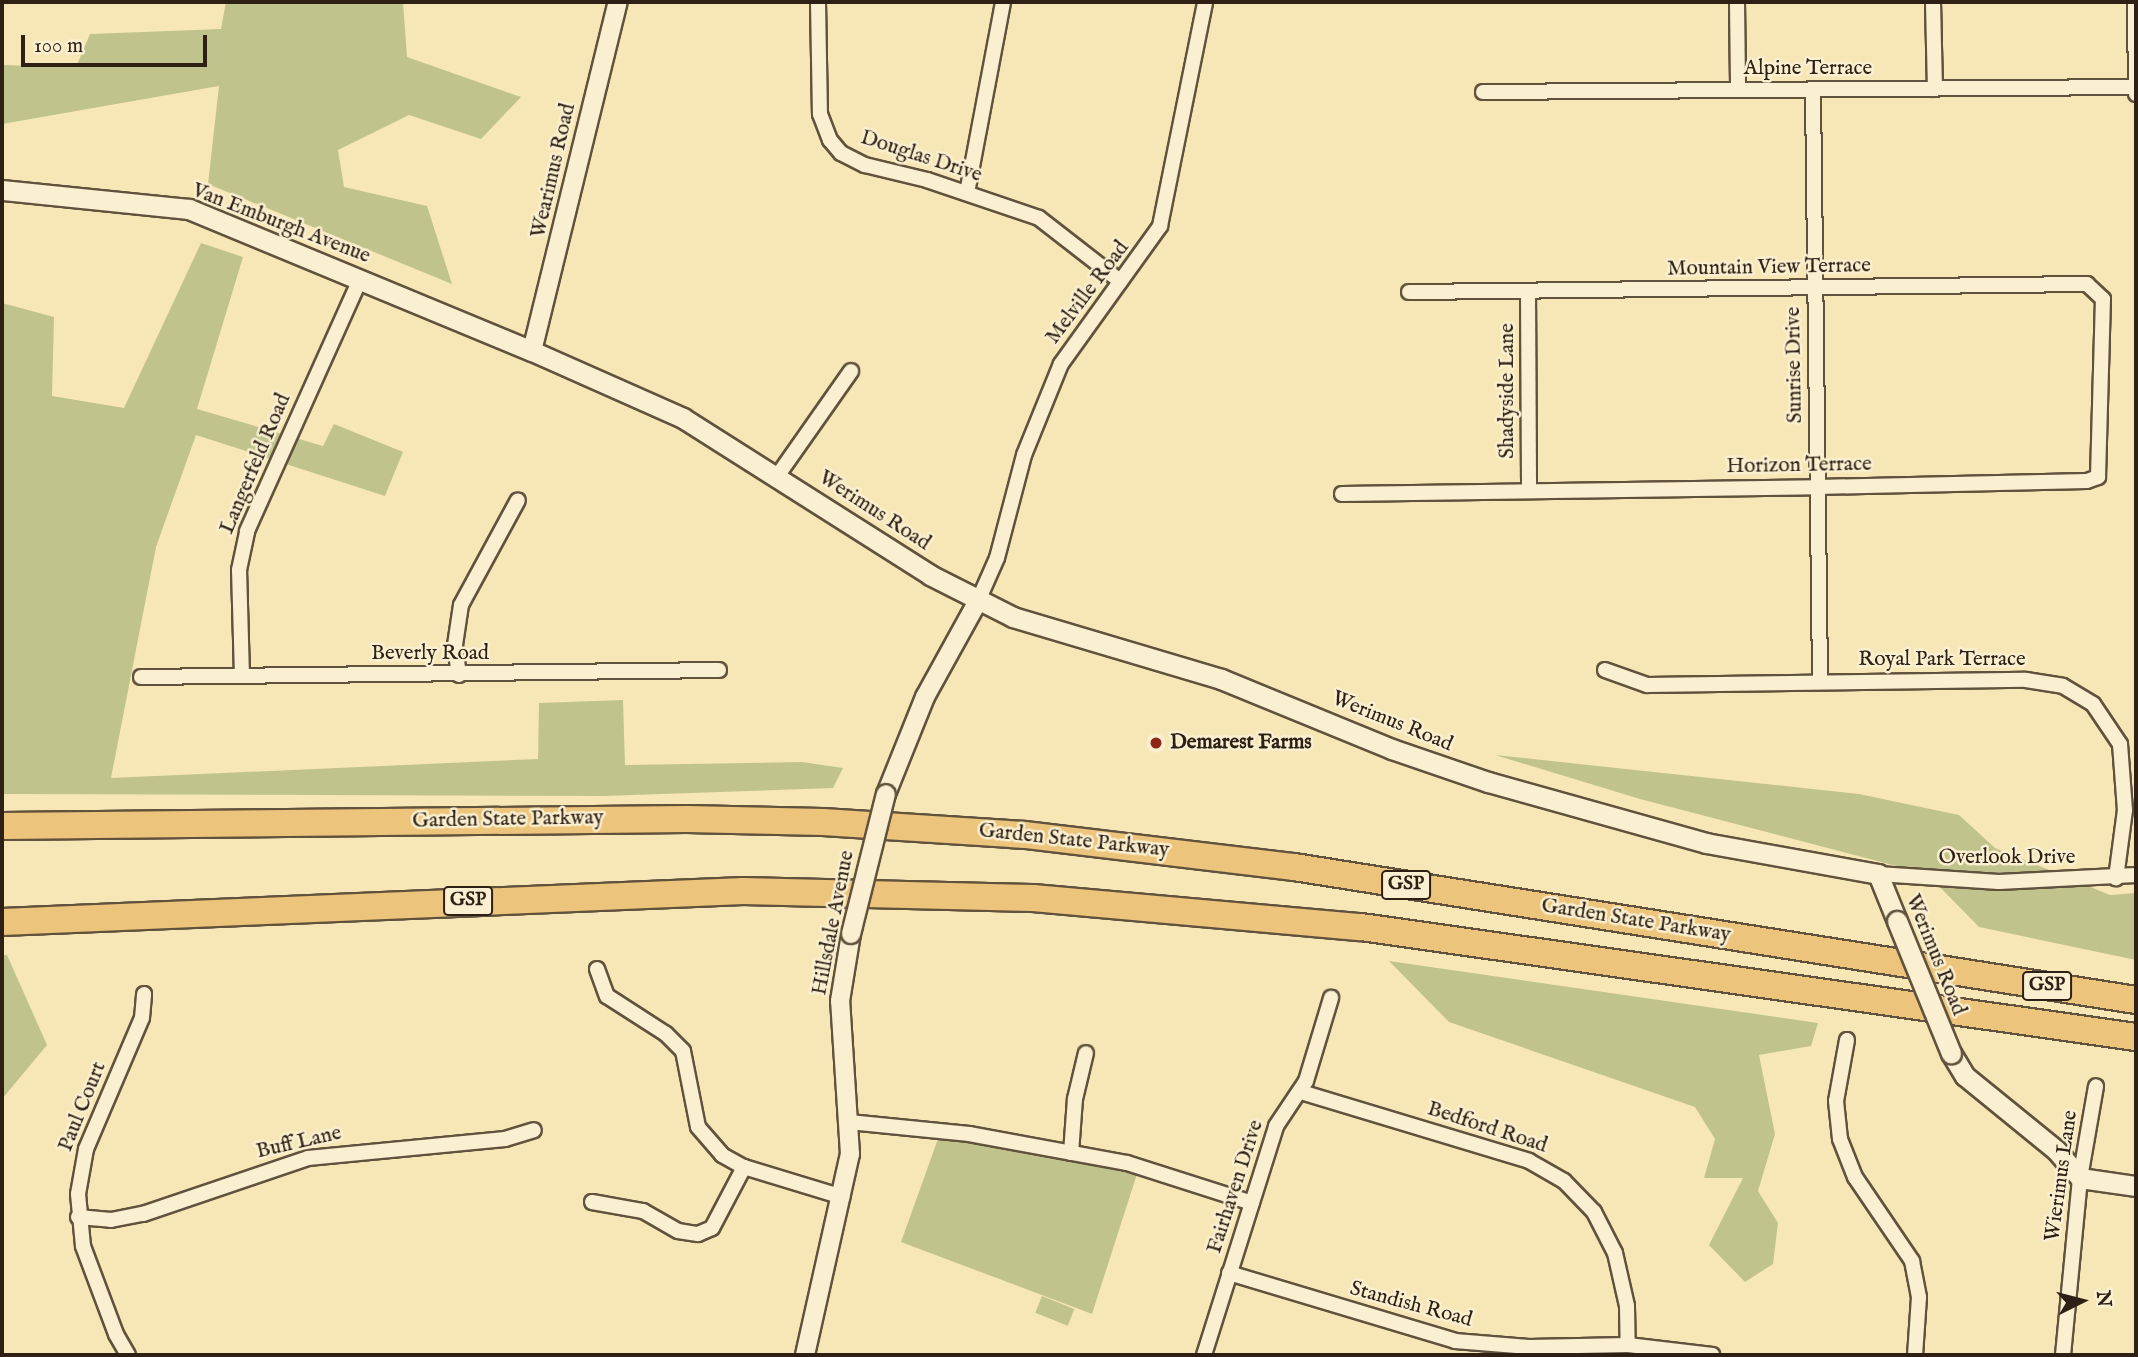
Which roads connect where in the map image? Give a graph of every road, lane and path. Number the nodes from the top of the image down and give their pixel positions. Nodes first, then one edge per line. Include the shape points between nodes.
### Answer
1 (618, 2) edge
2 (818, 2) edge
3 (1003, 2) edge
4 (1205, 2) edge
5 (1737, 2) edge
6 (1933, 2) edge
7 (2135, 2) edge
8 (1935, 89) junction
9 (1738, 90) junction
10 (1813, 90) junction
11 (2135, 91) edge
12 (1483, 92) dead end
13 (2, 190) edge
14 (967, 194) junction
15 (360, 279) junction
16 (1120, 281) junction
17 (1815, 289) junction
18 (1528, 291) junction
19 (1409, 292) dead end
20 (2100, 319) joint
21 (532, 351) junction
22 (851, 370) dead end
23 (778, 475) junction
24 (1818, 487) junction
25 (1529, 489) junction
26 (1342, 494) dead end
27 (518, 500) dead end
28 (978, 601) junction
29 (719, 670) dead end
30 (1605, 670) dead end
31 (459, 675) junction
32 (242, 676) junction
33 (141, 677) dead end
34 (1820, 682) junction
35 (2, 826) edge
36 (1878, 874) junction
37 (2136, 876) edge
38 (2116, 878) junction
39 (2, 922) edge
40 (597, 969) dead end
41 (144, 994) dead end
42 (1331, 998) dead end
43 (2136, 1000) edge
44 (2136, 1037) edge
45 (1847, 1040) dead end
46 (1086, 1053) dead end
47 (2096, 1086) dead end
48 (1301, 1092) junction
49 (849, 1122) junction
50 (534, 1130) dead end
51 (1071, 1153) junction
52 (744, 1167) junction
53 (2080, 1178) junction
54 (2136, 1186) edge
55 (843, 1197) junction
56 (592, 1202) dead end
57 (1252, 1203) junction
58 (78, 1217) junction
59 (1230, 1273) junction
60 (1628, 1345) junction
61 (128, 1355) edge
62 (805, 1355) edge
63 (1204, 1355) edge
64 (1712, 1355) edge
65 (1915, 1355) edge
66 (2063, 1355) edge

1 - 21 street, Wearimus Road
2 - 14 street, Douglas Drive via 820,114 830,140 841,153 865,165
3 - 14 street
4 - 16 street, Melville Road via 1166,207 1151,243
5 - 9 street
6 - 8 street
7 - 11 street
8 - 10 street, Alpine Terrace
8 - 11 street, Alpine Terrace
9 - 10 street, Alpine Terrace
9 - 12 street, Alpine Terrace
10 - 17 street, Sunrise Drive
13 - 15 main road, Van Emburgh Avenue via 189,209
14 - 16 street, Douglas Drive via 1057,227
15 - 21 main road, Van Emburgh Avenue
15 - 32 street, Langerfeld Road via 247,531 239,570
16 - 28 street, Melville Road via 1077,337 1048,391 1024,455 997,558
17 - 18 street, Mountain View Terrace
17 - 20 street, Mountain View Terrace via 2087,285 2103,299
17 - 24 street, Sunrise Drive
18 - 19 street, Mountain View Terrace
18 - 25 street, Shadyside Lane
20 - 24 street, Horizon Terrace via 2098,477 2087,481
21 - 23 main road, Werimus Road via 683,418
22 - 23 street
23 - 28 main road, Werimus Road
24 - 25 street, Horizon Terrace
24 - 34 street, Sunrise Drive
25 - 26 street, Horizon Terrace
27 - 31 street via 461,605 455,645
28 - 36 main road, Werimus Road via 1052,632 1221,679 1392,749 1488,782 1706,843
28 - 49 street, Hillsdale Avenue, bridge via 925,696 886,794 851,934 840,1001
29 - 31 street, Beverly Road
30 - 34 street, Royal Park Terrace via 1647,685
31 - 32 street, Beverly Road
32 - 33 street, Beverly Road
34 - 38 street, Royal Park Terrace via 2026,680 2079,694 2105,716 2121,751 2124,810
35 - 43 highway, Garden State Parkway / GSP via 687,819 1025,835 1294,867
36 - 38 street, Overlook Drive via 2000,882
36 - 53 main road, Werimus Road, bridge via 1951,1053 1965,1076 2056,1150
37 - 38 street, Overlook Drive
39 - 44 highway, Garden State Parkway / GSP via 743,891 1033,898 1361,927
40 - 52 street via 607,996 666,1034 683,1051 698,1127 722,1155
41 - 58 street, Paul Court via 142,1018 86,1149
42 - 48 street, Fairhaven Drive
45 - 65 street via 1836,1101 1840,1139 1855,1177 1912,1261 1919,1297
46 - 51 street via 1075,1099
47 - 53 street, Wierimus Lane
48 - 57 street, Fairhaven Drive via 1276,1126
48 - 60 street, Bedford Road via 1529,1161 1564,1181 1594,1212 1615,1253 1627,1306
49 - 51 street via 933,1129
49 - 55 street, Hillsdale Avenue via 850,1154
50 - 58 street, Buff Lane via 505,1139 308,1158 144,1214 111,1220
51 - 57 street via 1152,1170
52 - 55 street
52 - 56 street via 712,1228 698,1234 678,1231 643,1211
53 - 54 main road
53 - 66 street, Wierimus Lane
55 - 62 street, Hillsdale Avenue
57 - 59 street, Fairhaven Drive
58 - 61 street, Paul Court via 83,1246
59 - 60 street, Standish Road via 1455,1341 1529,1347
59 - 63 street, Fairhaven Drive
60 - 64 street, Standish Road

